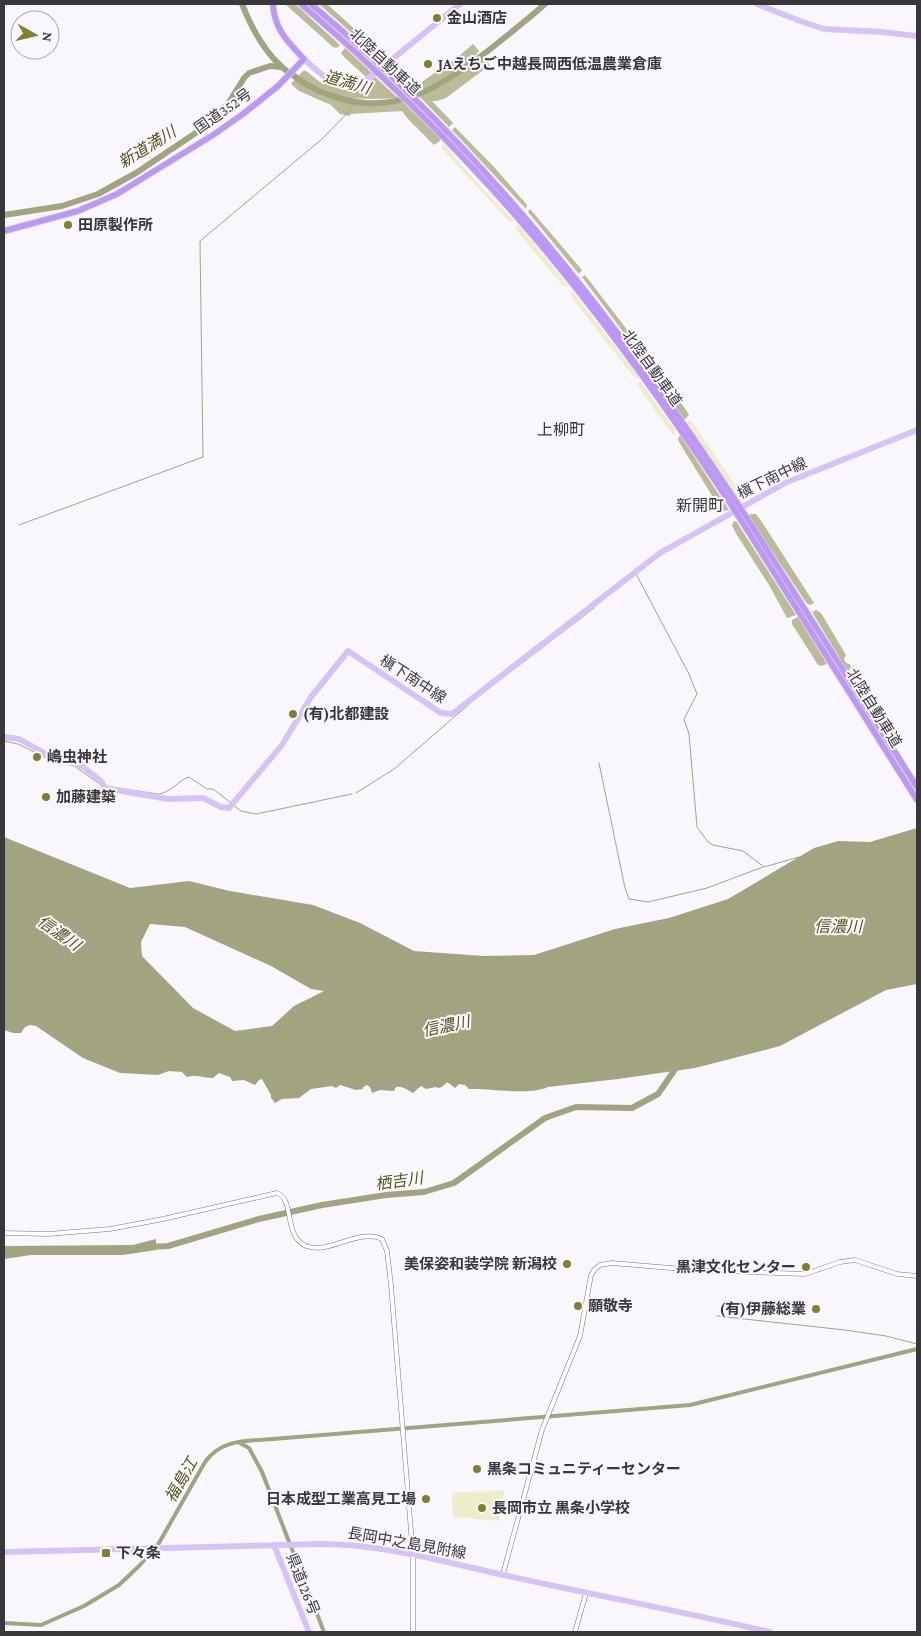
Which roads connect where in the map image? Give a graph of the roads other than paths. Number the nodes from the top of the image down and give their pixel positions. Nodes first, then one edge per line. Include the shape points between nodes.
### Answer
1 (272, 4) edge
2 (301, 4) edge
3 (311, 4) edge
4 (460, 4) edge
5 (757, 4) edge
6 (917, 36) edge
7 (304, 59) junction
8 (384, 66) dead end
9 (374, 74) dead end
10 (414, 103) junction
11 (4, 231) edge
12 (917, 430) edge
13 (842, 675) junction
14 (4, 737) edge
15 (917, 788) edge
16 (917, 800) edge
17 (4, 1233) edge
18 (917, 1276) edge
19 (274, 1545) junction
20 (4, 1552) edge
21 (413, 1556) junction
22 (503, 1574) junction
23 (586, 1593) junction
24 (309, 1632) edge
25 (414, 1632) edge
26 (575, 1632) edge
27 (770, 1632) edge

1 - 7 highway via 279,31
2 - 10 highway, 北陸自動車道
3 - 10 highway, 北陸自動車道 via 403,88
4 - 8 main road
5 - 6 main road via 824,29
7 - 9 main road via 326,78 340,85 357,85
7 - 11 highway, 国道352号 via 257,103 225,127 112,196 78,211
10 - 13 highway, 北陸自動車道, bridge via 512,203 584,288 664,395
12 - 14 main road, 槇下南中線 via 785,483 660,553 452,714 441,714 348,651 311,697 282,745 229,808 203,798 168,799 105,788 82,767 46,754 19,738
13 - 15 highway, 北陸自動車道
13 - 16 highway, 北陸自動車道
17 - 21 street via 102,1230 277,1193 283,1196 293,1234 301,1243 324,1248 354,1239 382,1239 387,1251 391,1286
18 - 22 street via 897,1274 855,1260 805,1274 612,1264 595,1268 590,1279 580,1336 542,1430
19 - 20 main road, 長岡中之島見附線
19 - 21 main road, 長岡中之島見附線 via 355,1545
19 - 24 main road, 県道126号
21 - 22 main road, 長岡中之島見附線
21 - 25 street
22 - 23 main road, 長岡中之島見附線
23 - 26 street
23 - 27 main road, 長岡中之島見附線

